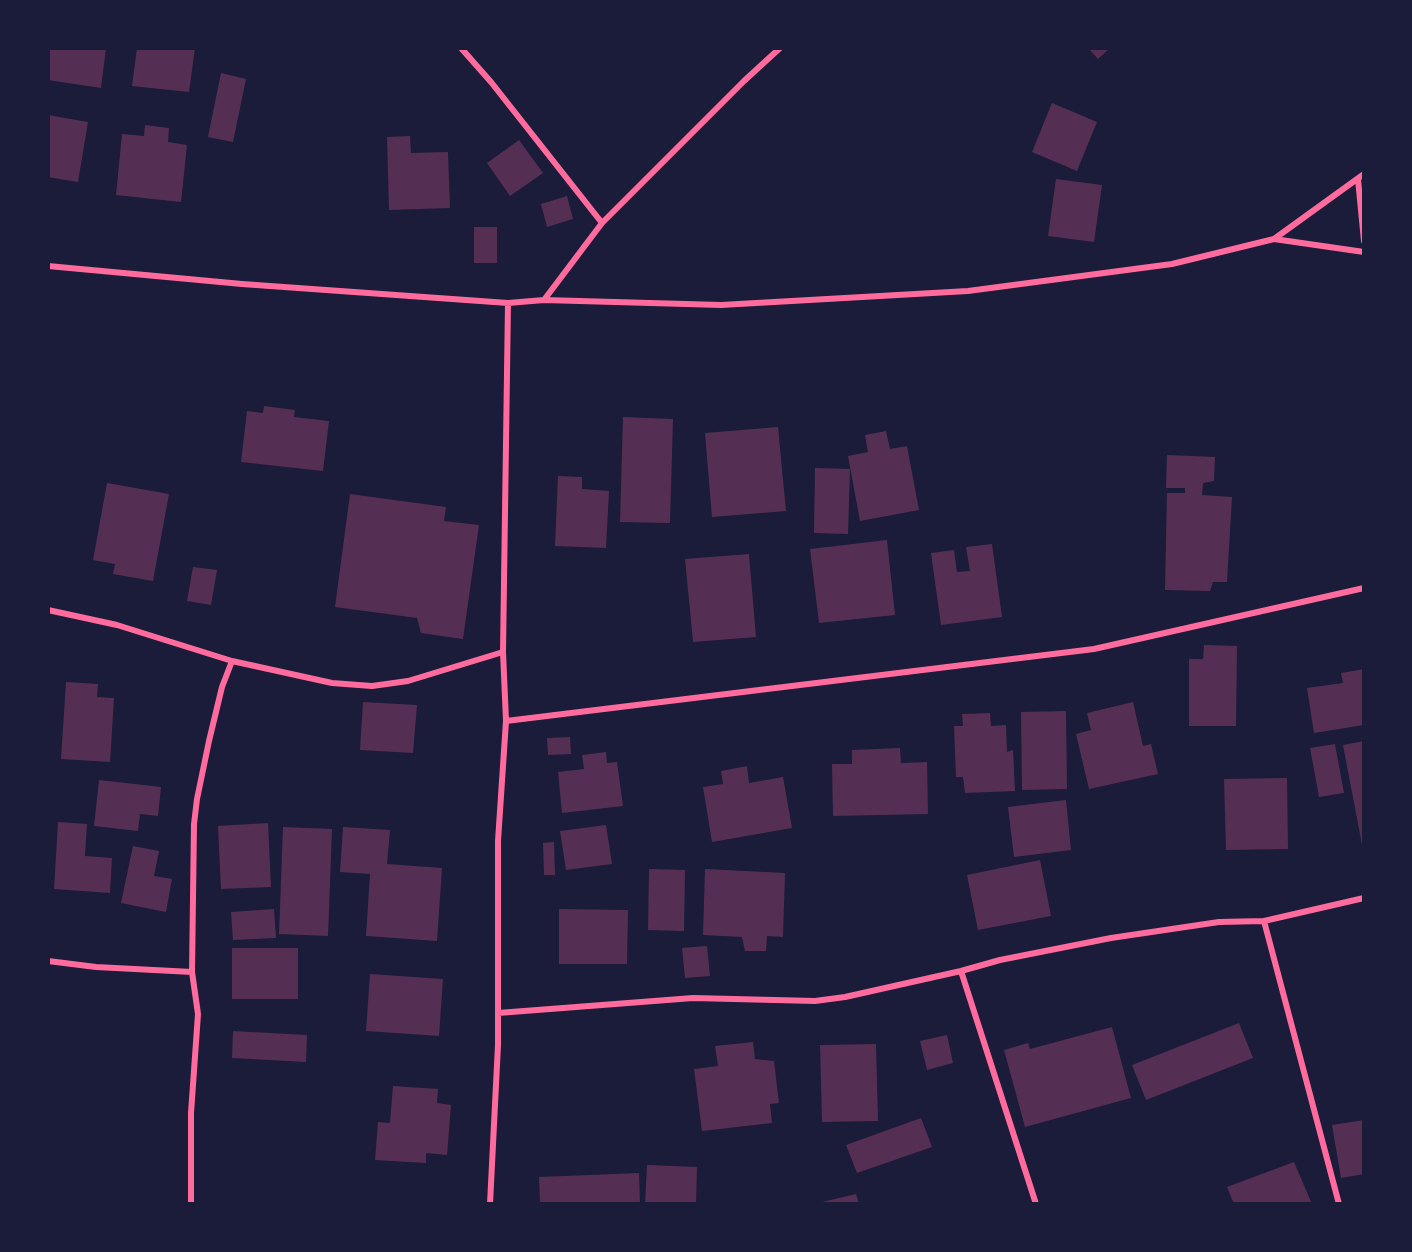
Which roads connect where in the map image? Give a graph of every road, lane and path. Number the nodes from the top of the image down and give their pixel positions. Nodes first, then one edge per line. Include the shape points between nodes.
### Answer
1 (461, 48) edge
2 (780, 48) edge
3 (1364, 174) edge
4 (1358, 179) junction
5 (602, 223) junction
6 (1274, 239) junction
7 (1364, 241) edge
8 (1364, 252) edge
9 (48, 266) edge
10 (544, 300) junction
11 (508, 303) junction
12 (1364, 588) edge
13 (48, 610) edge
14 (503, 652) junction
15 (232, 661) junction
16 (506, 721) junction
17 (1364, 898) edge
18 (1264, 921) junction
19 (48, 961) edge
20 (961, 971) junction
21 (192, 972) junction
22 (498, 1013) junction
23 (191, 1204) edge
24 (490, 1204) edge
25 (1036, 1204) edge
26 (1339, 1204) edge

1 - 5 street
2 - 5 street
3 - 4 street
4 - 6 street
4 - 7 street
5 - 10 street
6 - 8 street
6 - 10 street via 1172,264 968,291 721,305
9 - 11 street
10 - 11 street
11 - 14 street
12 - 16 street via 1094,649
13 - 15 street via 117,625
14 - 15 street via 408,681 372,686 332,683
14 - 16 street
15 - 21 street via 208,741 197,799
16 - 22 street via 498,841
17 - 18 street
18 - 20 street via 1219,922 1111,938
18 - 26 street
19 - 21 street
20 - 22 street via 816,1001 693,998
20 - 25 street
21 - 23 street via 198,1014 191,1113
22 - 24 street

